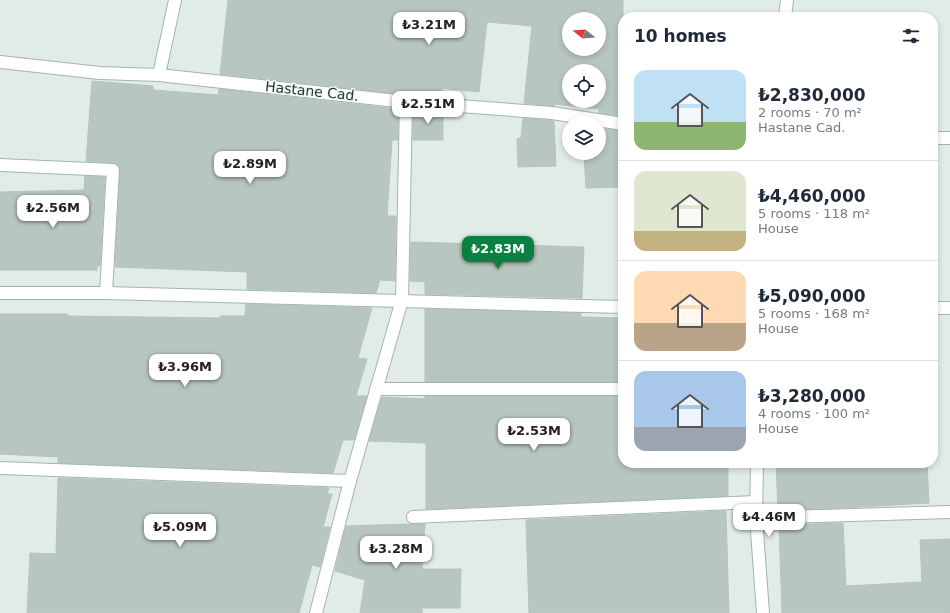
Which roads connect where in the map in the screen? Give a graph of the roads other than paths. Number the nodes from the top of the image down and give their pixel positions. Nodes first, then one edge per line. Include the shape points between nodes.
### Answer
1 (175, 0) edge
2 (787, 0) edge
3 (786, 12) edge
4 (0, 62) edge
5 (159, 75) junction
6 (406, 102) junction
7 (618, 123) edge
8 (938, 138) edge
9 (950, 138) edge
10 (0, 165) edge
11 (0, 293) edge
12 (106, 293) junction
13 (402, 300) junction
14 (618, 307) edge
15 (938, 308) edge
16 (950, 308) edge
17 (376, 389) junction
18 (618, 389) edge
19 (0, 468) edge
20 (757, 468) edge
21 (350, 481) junction
22 (756, 502) junction
23 (950, 512) edge
24 (414, 517) dead end
25 (756, 518) junction
26 (316, 613) edge
27 (763, 613) edge

1 - 5 street
2 - 3 street
4 - 5 street, Hastane Cad. via 100,73
5 - 6 street, Hastane Cad.
6 - 7 street, Hastane Cad. via 552,113
6 - 13 street
8 - 9 street
10 - 12 street via 113,170
11 - 12 street
12 - 13 street
13 - 14 street
13 - 17 street
15 - 16 street
17 - 18 street
17 - 21 street
19 - 21 street
20 - 22 street
21 - 26 street
22 - 24 street
22 - 25 street
23 - 25 street
25 - 27 street

